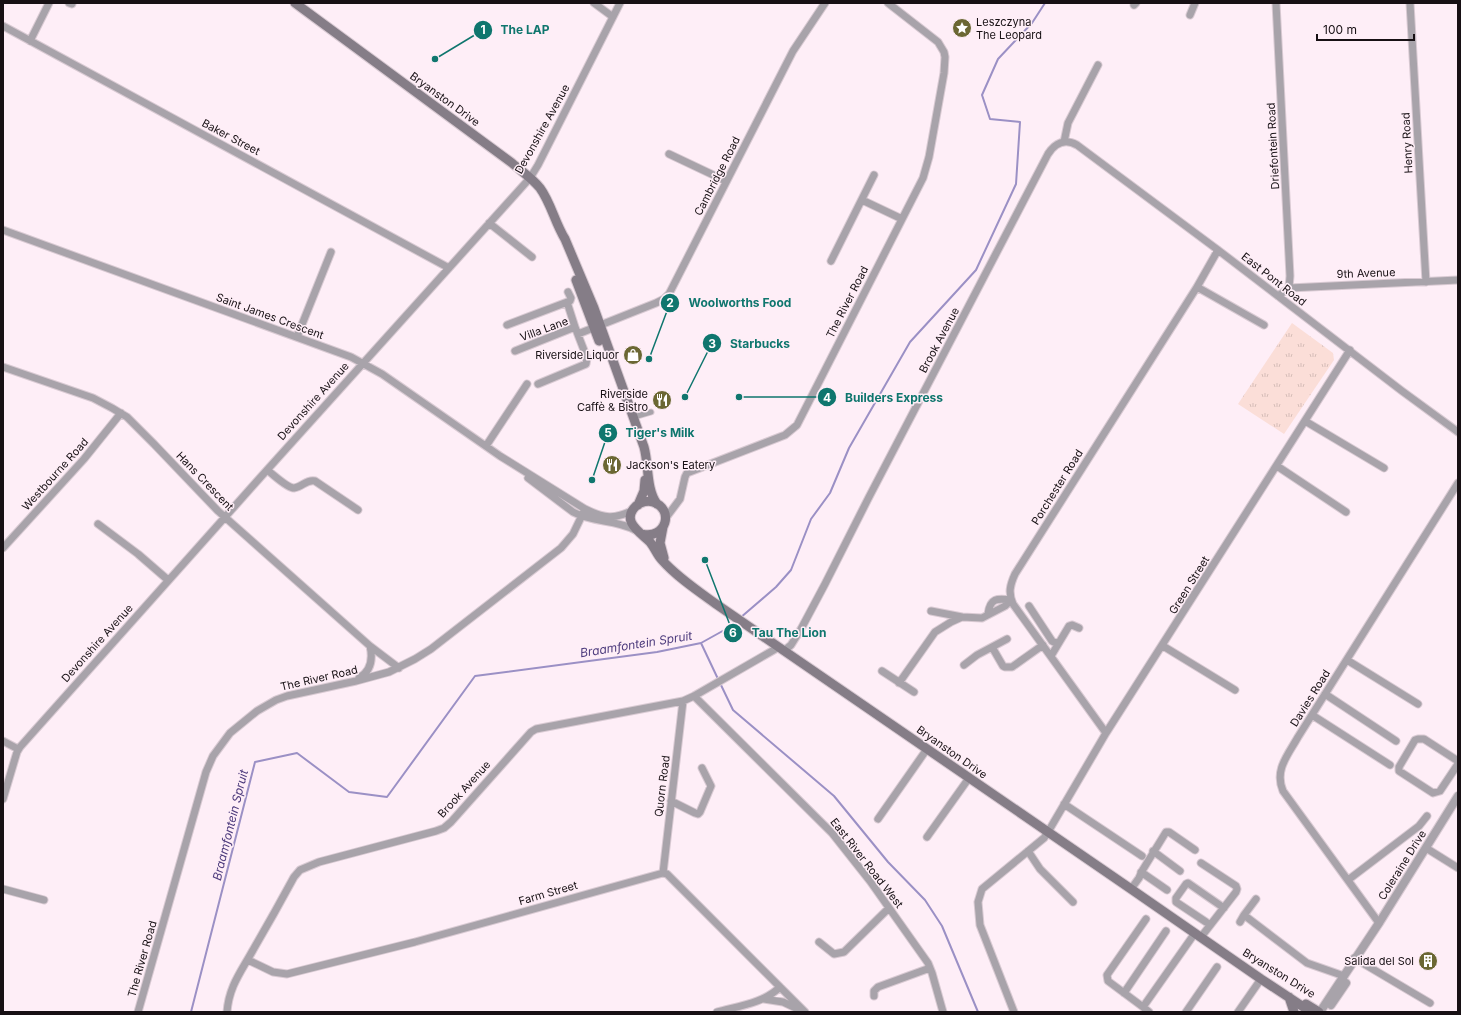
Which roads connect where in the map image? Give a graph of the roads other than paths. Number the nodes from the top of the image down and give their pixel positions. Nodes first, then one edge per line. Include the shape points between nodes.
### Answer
1 (49, 3) edge
2 (295, 3) edge
3 (594, 3) edge
4 (620, 3) edge
5 (824, 3) edge
6 (888, 3) edge
7 (1196, 3) edge
8 (1276, 3) edge
9 (1410, 3) edge
10 (1190, 15) dead end
11 (613, 17) junction
12 (3, 26) edge
13 (30, 41) junction
14 (1098, 65) dead end
15 (1064, 142) junction
16 (669, 154) dead end
17 (874, 175) dead end
18 (530, 178) junction
19 (726, 181) junction
20 (862, 200) junction
21 (902, 219) junction
22 (489, 222) junction
23 (3, 230) edge
24 (1218, 250) junction
25 (331, 252) dead end
26 (532, 257) dead end
27 (831, 261) dead end
28 (449, 268) junction
29 (1458, 280) edge
30 (1426, 282) junction
31 (1197, 287) junction
32 (1289, 288) junction
33 (568, 292) dead end
34 (1278, 296) junction
35 (567, 302) junction
36 (507, 325) dead end
37 (1264, 325) dead end
38 (597, 326) junction
39 (577, 330) junction
40 (297, 337) junction
41 (1350, 350) junction
42 (515, 351) dead end
43 (363, 363) junction
44 (3, 367) edge
45 (527, 384) dead end
46 (538, 384) dead end
47 (651, 412) dead end
48 (121, 413) junction
49 (634, 417) junction
50 (1305, 421) junction
51 (1458, 432) edge
52 (486, 446) junction
53 (510, 462) junction
54 (1277, 466) junction
55 (1384, 468) dead end
56 (267, 470) junction
57 (1458, 483) edge
58 (680, 499) junction
59 (659, 505) junction
60 (636, 507) junction
61 (585, 509) junction
62 (358, 510) dead end
63 (1346, 512) dead end
64 (224, 517) junction
65 (581, 517) junction
66 (665, 522) junction
67 (98, 524) dead end
68 (638, 532) junction
69 (3, 548) edge
70 (666, 564) junction
71 (168, 580) junction
72 (1011, 600) junction
73 (1029, 606) dead end
74 (931, 610) dead end
75 (962, 617) junction
76 (1079, 628) dead end
77 (1007, 639) dead end
78 (1058, 644) junction
79 (1042, 645) junction
80 (370, 646) junction
81 (1163, 646) junction
82 (992, 647) junction
83 (782, 649) junction
84 (1051, 656) junction
85 (1347, 660) junction
86 (964, 665) dead end
87 (399, 668) junction
88 (882, 671) dead end
89 (356, 681) junction
90 (900, 683) junction
91 (1235, 690) dead end
92 (914, 692) dead end
93 (1325, 694) junction
94 (694, 696) junction
95 (683, 701) junction
96 (1418, 704) dead end
97 (1312, 715) junction
98 (1106, 733) junction
99 (3, 741) edge
100 (1396, 741) dead end
101 (18, 749) junction
102 (927, 749) junction
103 (1458, 761) edge
104 (1458, 764) edge
105 (1390, 765) dead end
106 (702, 768) dead end
107 (969, 778) junction
108 (1458, 796) edge
109 (3, 797) edge
110 (671, 801) junction
111 (1064, 804) junction
112 (1427, 816) dead end
113 (878, 819) dead end
114 (1048, 832) junction
115 (927, 837) dead end
116 (1426, 848) junction
117 (1153, 850) junction
118 (1195, 850) dead end
119 (1028, 851) junction
120 (1142, 856) dead end
121 (1201, 863) dead end
122 (1458, 868) edge
123 (1180, 871) dead end
124 (1141, 872) junction
125 (663, 873) junction
126 (1348, 880) junction
127 (3, 889) edge
128 (1131, 889) junction
129 (1167, 890) dead end
130 (1256, 899) dead end
131 (44, 900) dead end
132 (1074, 902) dead end
133 (889, 908) junction
134 (1224, 908) junction
135 (1244, 915) junction
136 (1146, 920) dead end
137 (1206, 922) dead end
138 (1240, 922) dead end
139 (1379, 923) junction
140 (1166, 931) dead end
141 (1198, 935) junction
142 (819, 942) dead end
143 (1227, 955) junction
144 (1356, 959) junction
145 (248, 960) junction
146 (1217, 967) dead end
147 (930, 968) junction
148 (1347, 973) junction
149 (1261, 979) junction
150 (780, 987) junction
151 (1124, 992) junction
152 (874, 996) dead end
153 (1289, 997) junction
154 (764, 999) junction
155 (1430, 1003) dead end
156 (1143, 1007) junction
157 (138, 1012) edge
158 (227, 1012) edge
159 (717, 1012) edge
160 (805, 1012) edge
161 (943, 1012) edge
162 (1014, 1012) edge
163 (1149, 1012) edge
164 (1186, 1012) edge
165 (1238, 1012) edge
166 (1294, 1012) edge
167 (1310, 1012) edge
168 (1319, 1012) edge
169 (1326, 1012) edge

1 - 13 street
2 - 18 main road, Bryanston Drive
3 - 11 street
4 - 11 street, Devonshire Avenue
5 - 19 street, Cambridge Road via 798,41
6 - 21 street, The River Road via 941,46 945,57 929,157 923,178
7 - 10 street
8 - 32 street, Driefontein Road
9 - 30 street, Henry Road
11 - 18 street, Devonshire Avenue
12 - 13 street, Baker Street
13 - 28 street, Baker Street
14 - 15 street via 1068,123
15 - 24 street, East Pont Road via 1077,145
15 - 83 street, Brook Avenue via 1055,145 1048,154 801,629 791,645
16 - 19 street
17 - 20 street
18 - 22 street, Devonshire Avenue
18 - 38 main road, Bryanston Drive via 545,196 566,239
19 - 38 street, Cambridge Road via 664,299
20 - 21 street
20 - 27 street
21 - 58 street, The River Road via 797,425 785,434 687,473
22 - 26 street
22 - 28 street, Devonshire Avenue
23 - 40 street, Saint James Crescent
24 - 31 street, Porchester Road
24 - 34 street, East Pont Road
25 - 40 street
28 - 43 street, Devonshire Avenue
29 - 30 street, 9th Avenue
30 - 32 street, 9th Avenue
31 - 37 street
31 - 72 street, Porchester Road via 1015,574 1010,591
32 - 34 street
33 - 35 street via 570,300
34 - 41 street, East Pont Road
35 - 36 street
35 - 39 street
38 - 39 street, Villa Lane
38 - 49 main road, Bryanston Drive
38 - 60 main road, Bryanston Drive via 644,464 644,493
39 - 42 street, Villa Lane
39 - 46 street, Villa Lane via 587,358 586,364
40 - 43 street, Saint James Crescent
41 - 50 street, Green Street
41 - 51 street, East Pont Road
43 - 52 street, Saint James Crescent
43 - 56 street, Devonshire Avenue
44 - 48 street, Hans Crescent via 92,398
45 - 52 street
47 - 49 street
48 - 64 street, Hans Crescent via 141,430
48 - 69 street, Westbourne Road via 84,459
49 - 59 main road, Bryanston Drive via 646,455 651,492
50 - 54 street, Green Street
50 - 55 street
52 - 53 street, Saint James Crescent
53 - 61 street, Saint James Crescent
53 - 65 street, Saint James Crescent
54 - 63 street
54 - 81 street, Green Street
56 - 62 street via 293,488 308,481 315,481
56 - 64 street, Devonshire Avenue
57 - 85 street, Davies Road
58 - 59 street
58 - 66 street, The River Road
59 - 60 main road via 648,501
59 - 66 main road via 665,514
60 - 61 street, Saint James Crescent via 624,515 612,517
60 - 68 main road via 631,520
61 - 65 street, The River Road
64 - 71 street, Devonshire Avenue
64 - 80 street, Hans Crescent
65 - 68 street, Saint James Crescent via 622,523
65 - 87 street, The River Road via 573,534 561,548 431,649
66 - 68 main road via 657,533 647,536
66 - 70 main road via 660,543
67 - 71 street
68 - 70 main road, Bryanston Drive via 653,546
70 - 83 main road, Bryanston Drive via 716,604
71 - 101 street, Devonshire Avenue
72 - 75 street via 992,601 988,614 982,618
72 - 79 street
73 - 78 street via 1052,641
74 - 75 street
75 - 90 street via 933,634
76 - 78 street via 1069,626
77 - 82 street
78 - 84 street
79 - 82 street via 1012,667 1003,666
79 - 84 street
80 - 87 street, Hans Crescent
80 - 89 street via 370,667
81 - 91 street
81 - 98 street, Green Street
82 - 86 street
83 - 94 street, Brook Avenue
83 - 102 main road, Bryanston Drive
84 - 98 street
85 - 93 street, Davies Road
85 - 96 street
87 - 89 street, The River Road
88 - 90 street
89 - 157 street, The River Road via 276,700 237,727 217,750 202,785
90 - 92 street
93 - 97 street, Davies Road
93 - 100 street
94 - 95 street, Brook Avenue
94 - 133 street, East River Road West via 832,833
95 - 110 street, Quorn Road
95 - 145 street, Brook Avenue via 534,730 444,828 319,862 300,870
97 - 105 street
97 - 126 street, Davies Road via 1281,769 1280,782 1287,796
98 - 111 street, Green Street
99 - 101 street
101 - 109 street, Devonshire Avenue
102 - 107 main road, Bryanston Drive
102 - 113 street
103 - 104 street via 1424,739 1418,739 1415,740 1400,771 1436,793 1440,792
106 - 110 street via 711,786 700,812 695,814
107 - 114 main road, Bryanston Drive
107 - 115 street
108 - 116 street, Coleraine Drive
110 - 125 street, Quorn Road
111 - 114 street, Green Street
111 - 120 street
112 - 126 street via 1420,826
114 - 119 street, Green Street
114 - 128 main road, Bryanston Drive
116 - 122 street
116 - 139 street, Coleraine Drive
117 - 118 street via 1168,831
117 - 123 street
117 - 124 street
119 - 132 street via 1044,873
119 - 162 street, Green Street via 983,888 978,902 980,925
121 - 134 street via 1236,886 1236,892
124 - 128 street
124 - 129 street
125 - 145 street, Farm Street via 415,942 287,974 273,972
125 - 150 street via 667,874
126 - 139 street, Davies Road
127 - 131 street
128 - 141 main road, Bryanston Drive
130 - 135 street
133 - 142 street via 844,952 834,954
133 - 147 street, East River Road West
134 - 137 street via 1186,884 1176,902
134 - 141 street
135 - 138 street
135 - 148 street via 1307,963
136 - 151 street via 1107,975 1108,981
139 - 144 street, Coleraine Drive
140 - 151 street
141 - 143 main road, Bryanston Drive
141 - 156 street
143 - 149 main road, Bryanston Drive
143 - 168 main road, Bryanston Drive
144 - 148 street, Coleraine Drive
144 - 155 street
145 - 158 street, Brook Avenue via 231,988
146 - 164 street
147 - 152 street via 878,988 874,991
147 - 161 street, East River Road West
148 - 168 street, Coleraine Drive
148 - 169 street, Coleraine Drive
149 - 153 main road, Bryanston Drive
149 - 165 street
150 - 154 street
150 - 160 street
151 - 156 street
153 - 166 main road
153 - 167 main road, Bryanston Drive
154 - 159 street
154 - 160 street via 785,1003
156 - 163 street

